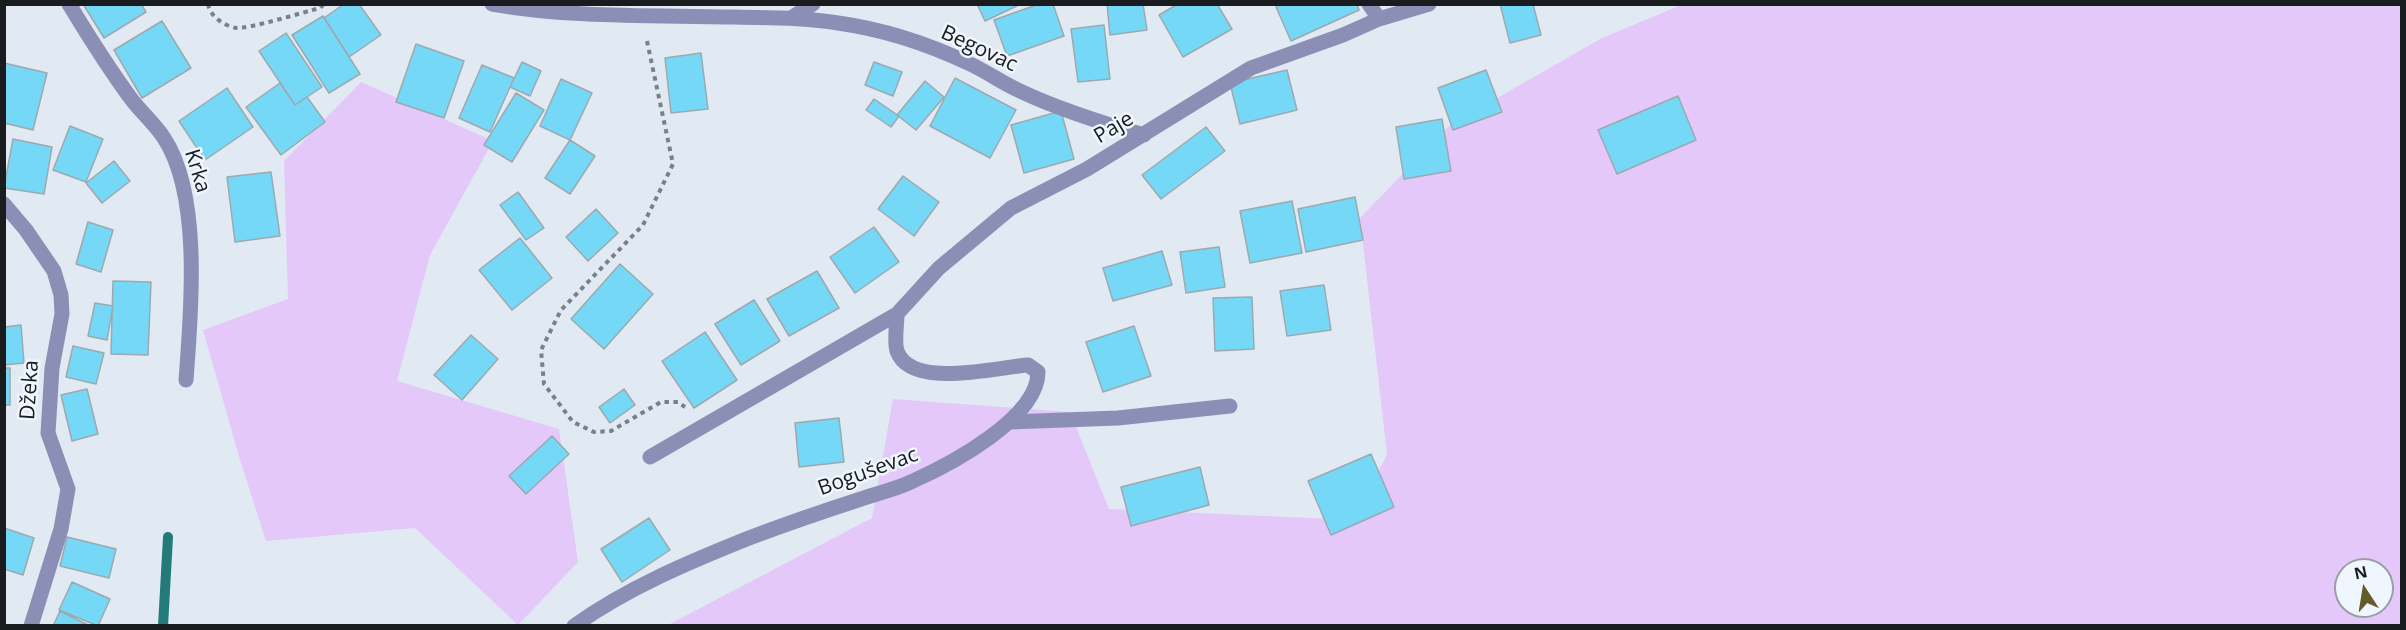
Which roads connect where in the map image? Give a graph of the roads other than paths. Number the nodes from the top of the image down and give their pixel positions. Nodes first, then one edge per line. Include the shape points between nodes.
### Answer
1 (69, 4) edge
2 (492, 4) edge
3 (813, 4) edge
4 (1369, 4) edge
5 (1429, 4) edge
6 (791, 18) junction
7 (1379, 19) junction
8 (1144, 135) junction
9 (4, 204) edge
10 (897, 314) junction
11 (186, 380) dead end
12 (1230, 406) dead end
13 (1009, 423) junction
14 (650, 457) dead end
15 (31, 626) edge
16 (574, 626) edge

1 - 11 street, Krka via 132,99 165,139 178,170 190,222 192,297
2 - 6 street, Begovac via 598,14
3 - 6 street
4 - 7 street
5 - 7 street, Paje
6 - 8 street, Begovac via 838,23 902,39 968,63 1020,91 1091,120
7 - 8 street, Paje via 1251,68
8 - 10 street, Paje via 1011,208 939,268
9 - 15 street, Džeka via 54,271 61,295 48,433 68,489 61,529
10 - 13 street, Boguševac via 897,351 909,366 923,373 950,375 1028,365 1038,372 1038,384 1031,398
10 - 14 street, Paje
12 - 13 street via 1118,418
13 - 16 street, Boguševac via 963,455 912,482 751,538 673,570

